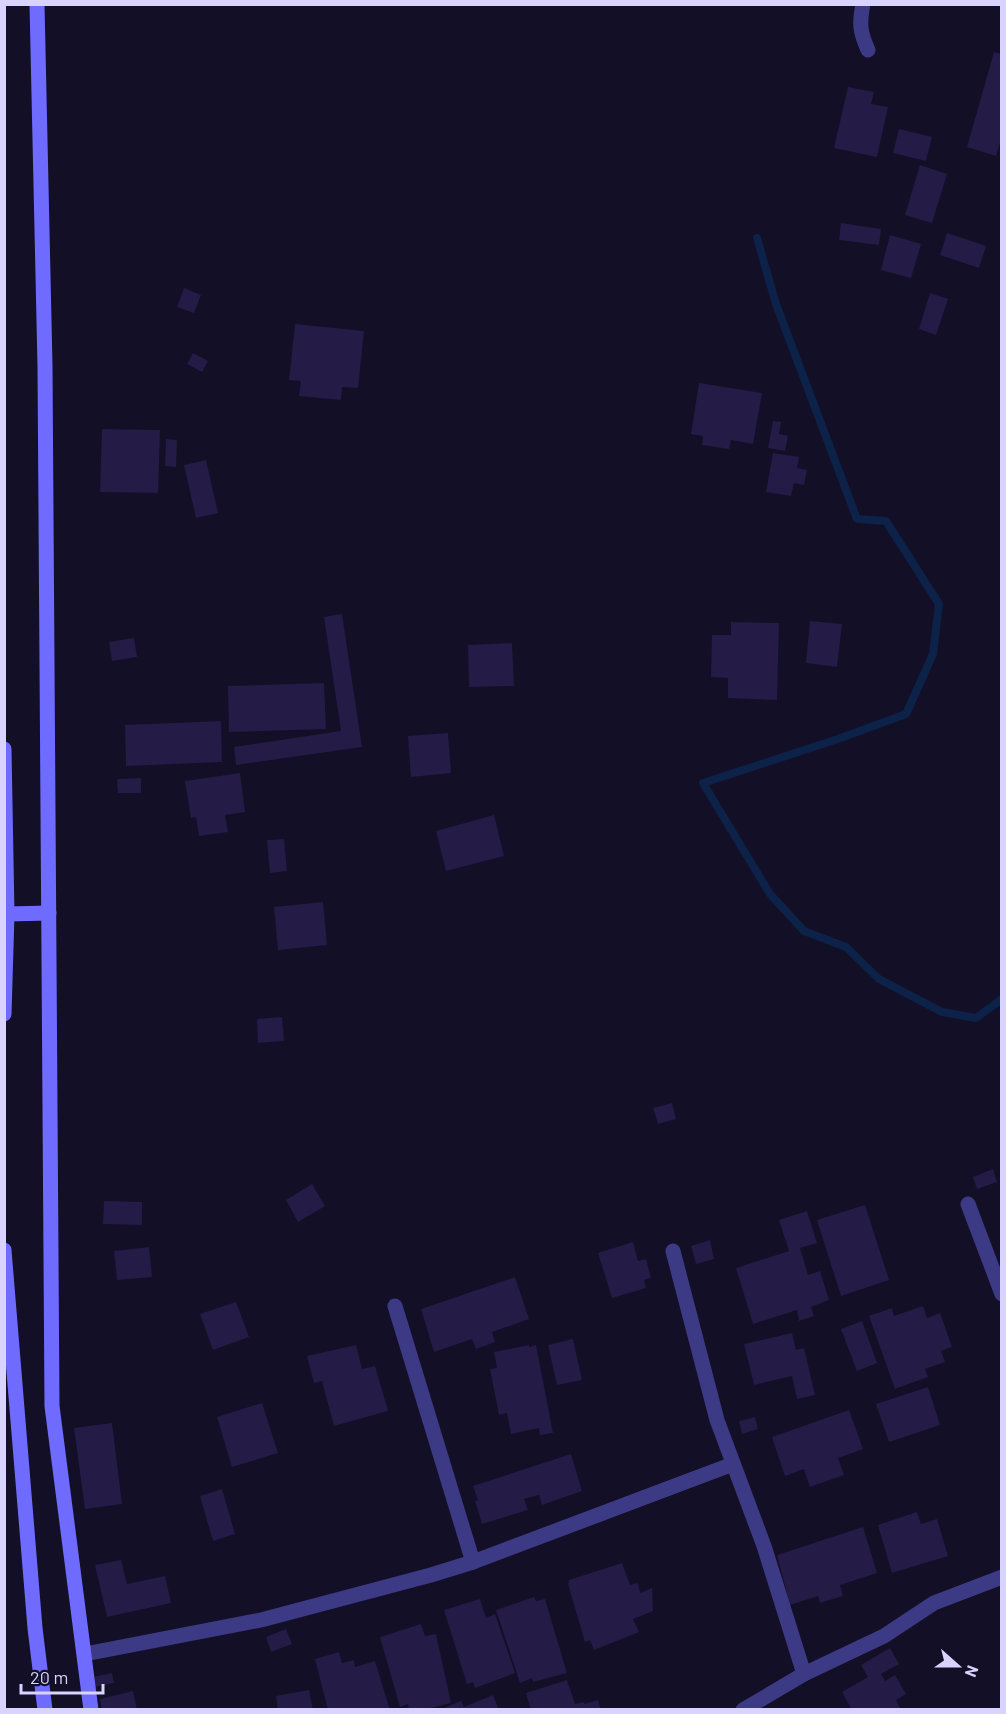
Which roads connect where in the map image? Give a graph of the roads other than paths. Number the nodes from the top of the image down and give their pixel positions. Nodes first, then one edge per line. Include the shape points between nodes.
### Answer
1 (37, 4) edge
2 (863, 4) edge
3 (868, 50) dead end
4 (4, 749) edge
5 (49, 913) junction
6 (7, 914) junction
7 (4, 1014) edge
8 (968, 1203) dead end
9 (4, 1250) edge
10 (673, 1251) dead end
11 (1002, 1294) edge
12 (395, 1305) dead end
13 (733, 1464) junction
14 (473, 1562) junction
15 (1002, 1577) edge
16 (85, 1654) junction
17 (804, 1674) junction
18 (45, 1710) edge
19 (91, 1710) edge
20 (743, 1710) edge

1 - 5 street via 45,366
2 - 3 street via 859,21
4 - 6 street
5 - 6 street
5 - 16 street via 52,1406
6 - 7 street
8 - 11 street
9 - 18 street
10 - 13 street via 717,1419
12 - 14 street
13 - 14 street
13 - 17 street via 764,1546
14 - 16 street via 261,1620
15 - 17 street via 934,1603 884,1636
16 - 19 street
17 - 20 street

